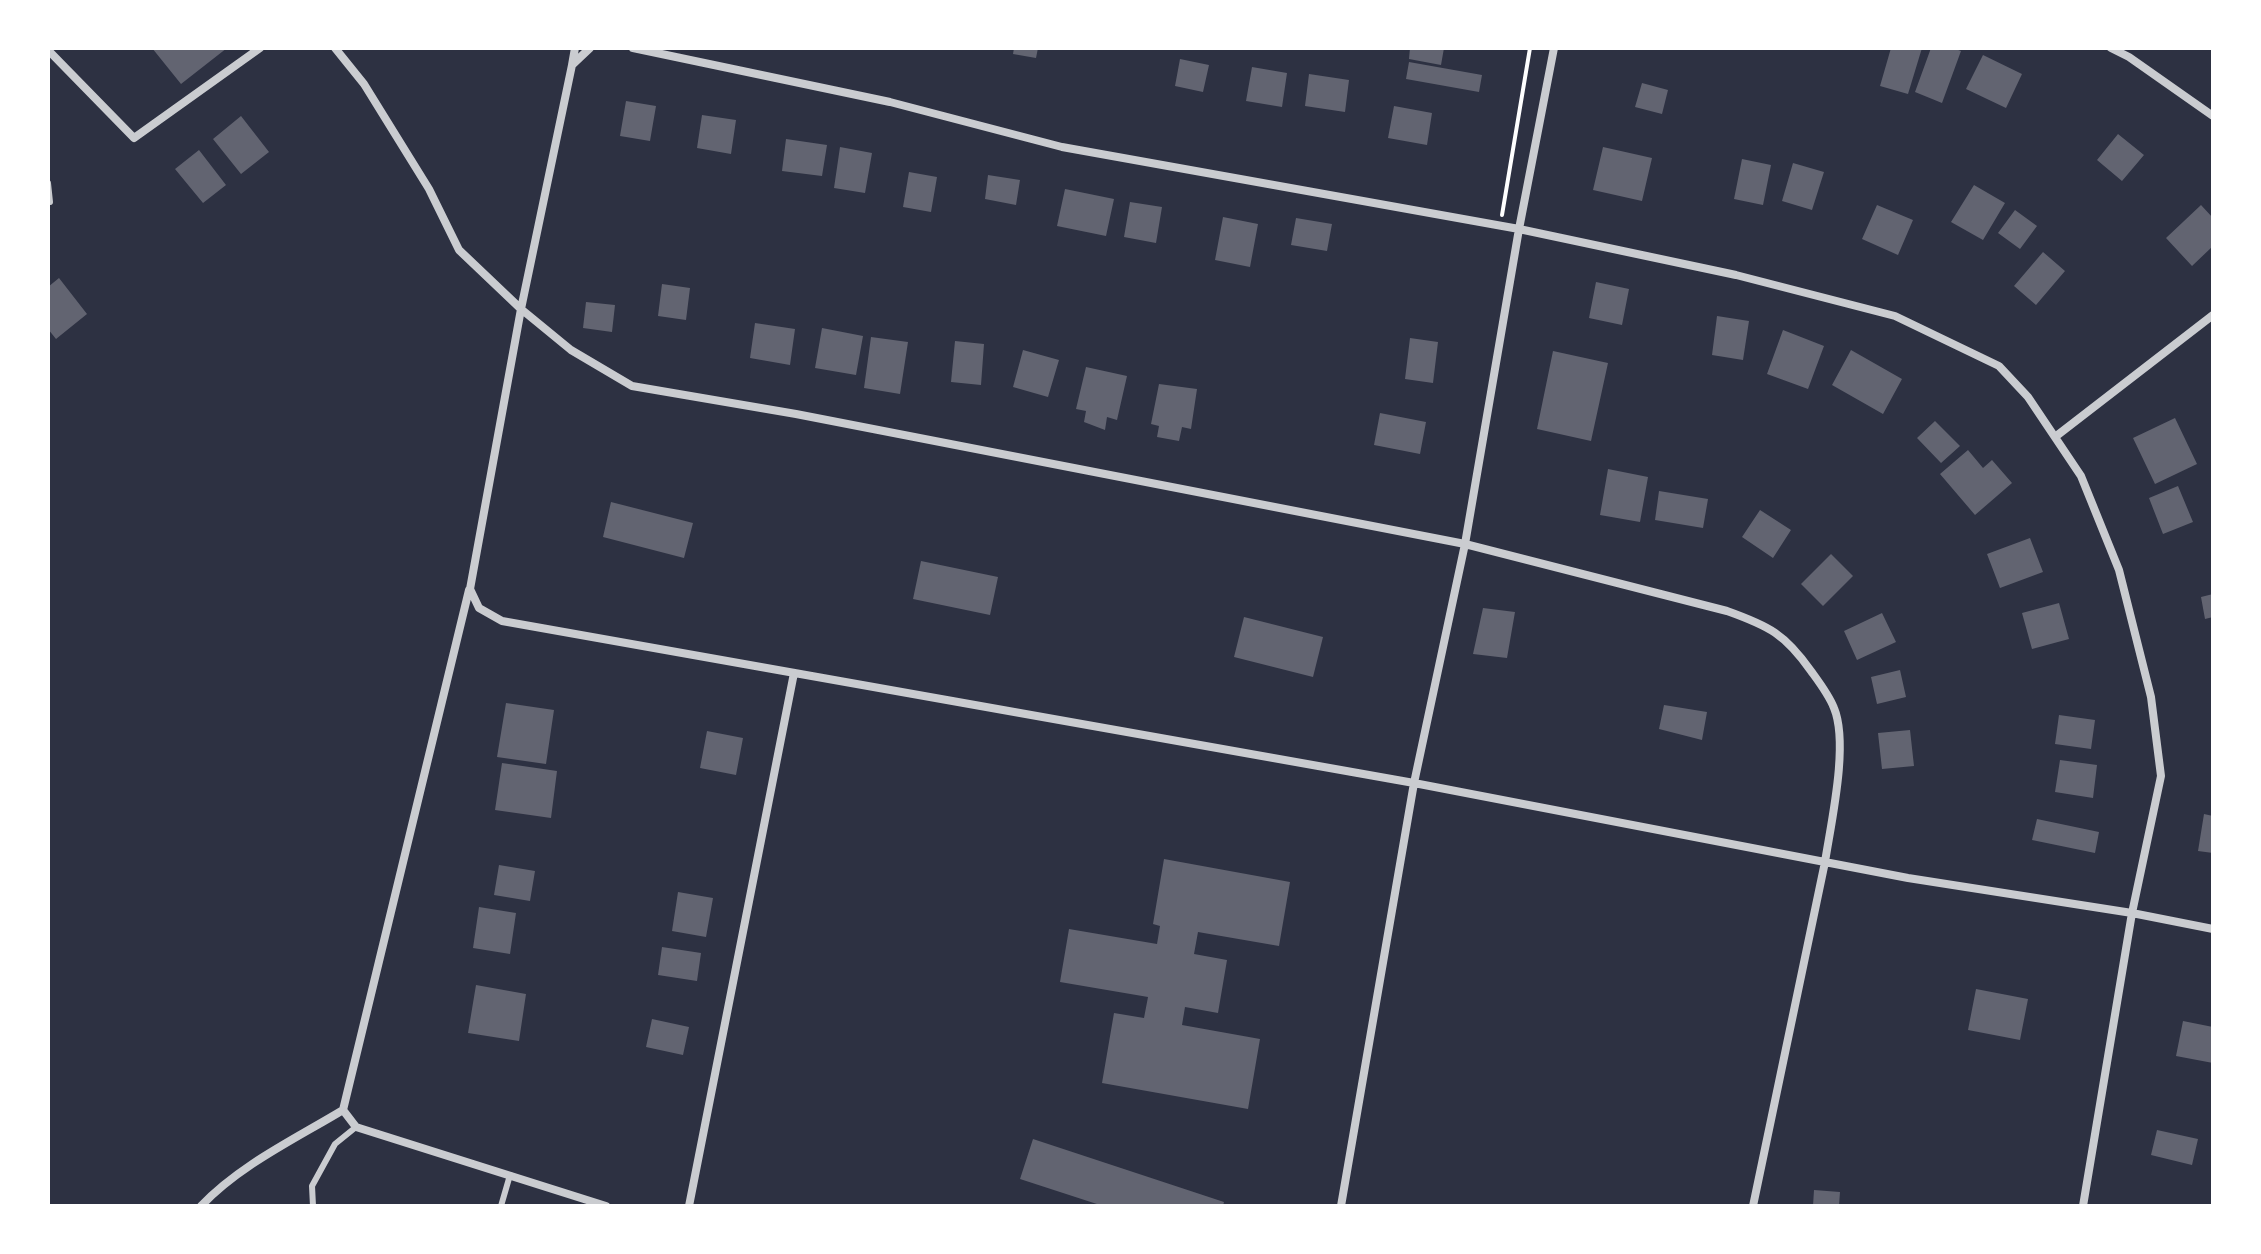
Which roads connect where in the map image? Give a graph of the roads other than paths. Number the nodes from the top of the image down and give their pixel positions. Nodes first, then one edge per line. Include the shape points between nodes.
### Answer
1 (260, 48) edge
2 (335, 48) edge
3 (575, 48) edge
4 (590, 48) edge
5 (633, 48) edge
6 (1554, 48) edge
7 (2111, 48) edge
8 (48, 50) edge
9 (572, 65) junction
10 (2213, 116) edge
11 (48, 183) edge
12 (50, 202) dead end
13 (1519, 229) junction
14 (521, 309) junction
15 (2213, 315) edge
16 (2055, 437) junction
17 (1465, 544) junction
18 (470, 589) junction
19 (794, 673) junction
20 (1414, 783) junction
21 (1825, 862) junction
22 (2132, 913) junction
23 (2213, 929) edge
24 (343, 1110) junction
25 (356, 1127) junction
26 (510, 1175) junction
27 (201, 1206) edge
28 (313, 1206) edge
29 (501, 1206) edge
30 (606, 1206) edge
31 (689, 1206) edge
32 (1341, 1206) edge
33 (1753, 1206) edge
34 (2083, 1206) edge

1 - 8 street via 134,138
2 - 14 street via 421,175 459,250
3 - 9 street
4 - 9 street
5 - 13 street via 890,102 1062,147
6 - 13 street
7 - 10 street
9 - 14 street
11 - 12 lane
13 - 16 street via 1736,275 1895,316 1999,366
13 - 17 street
14 - 17 street via 571,350 632,386
14 - 18 street
15 - 16 street
16 - 22 street via 2081,476 2119,570 2151,697 2161,776
17 - 20 street
17 - 21 street via 1727,611 1762,624 1793,646 1835,709 1840,741
18 - 19 street via 479,608 502,621
18 - 24 street
19 - 20 street
19 - 31 street
20 - 21 street
20 - 32 street
21 - 22 street
21 - 33 street
22 - 23 street
22 - 34 street
24 - 25 street
24 - 27 street via 257,1162
25 - 26 street
25 - 28 lane via 335,1144 312,1186
26 - 29 lane
26 - 30 street

